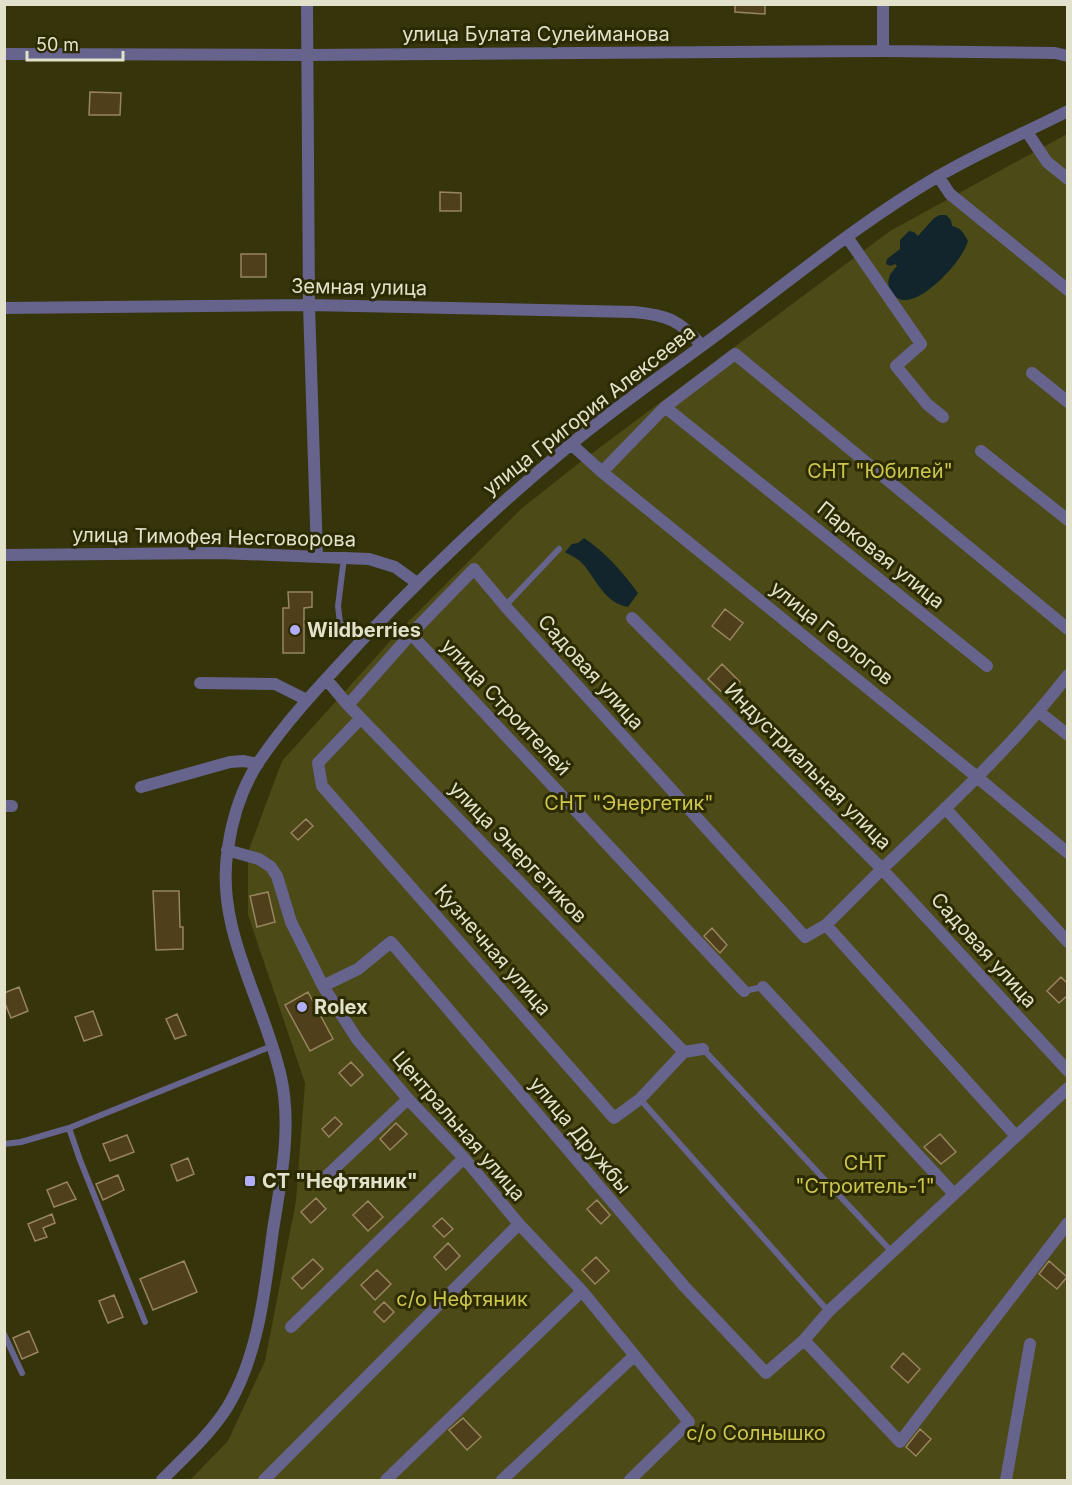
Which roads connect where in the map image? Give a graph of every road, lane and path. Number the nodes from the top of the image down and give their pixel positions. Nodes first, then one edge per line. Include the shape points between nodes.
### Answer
1 (307, 4) edge
2 (883, 4) edge
3 (884, 51) junction
4 (4, 54) edge
5 (307, 55) junction
6 (1068, 56) edge
7 (1068, 111) edge
8 (1027, 132) junction
9 (938, 176) junction
10 (1068, 179) edge
11 (847, 237) junction
12 (1068, 290) edge
13 (309, 305) junction
14 (4, 308) edge
15 (702, 346) junction
16 (1032, 373) dead end
17 (1068, 402) edge
18 (665, 407) junction
19 (943, 417) dead end
20 (571, 444) junction
21 (981, 451) dead end
22 (602, 472) junction
23 (1068, 520) edge
24 (558, 549) dead end
25 (4, 555) edge
26 (317, 556) junction
27 (344, 558) junction
28 (417, 583) junction
29 (506, 606) junction
30 (632, 618) dead end
31 (1068, 629) edge
32 (411, 634) junction
33 (360, 643) junction
34 (987, 666) dead end
35 (1068, 675) edge
36 (326, 679) junction
37 (200, 683) dead end
38 (307, 700) junction
39 (348, 705) junction
40 (1039, 712) junction
41 (361, 718) junction
42 (1068, 735) edge
43 (258, 764) junction
44 (974, 779) junction
45 (141, 787) dead end
46 (945, 808) junction
47 (227, 850) junction
48 (1068, 853) edge
49 (882, 868) junction
50 (826, 925) junction
51 (805, 937) joint
52 (1068, 942) edge
53 (323, 986) junction
54 (763, 987) joint
55 (744, 991) joint
56 (272, 1047) junction
57 (703, 1049) joint
58 (684, 1052) junction
59 (1068, 1071) edge
60 (1068, 1088) edge
61 (640, 1099) junction
62 (408, 1100) junction
63 (69, 1128) junction
64 (1016, 1136) junction
65 (4, 1144) edge
66 (464, 1158) junction
67 (319, 1183) dead end
68 (954, 1194) junction
69 (1068, 1223) edge
70 (519, 1224) junction
71 (892, 1252) junction
72 (582, 1291) junction
73 (829, 1311) junction
74 (145, 1323) dead end
75 (291, 1327) dead end
76 (4, 1334) edge
77 (804, 1340) junction
78 (1030, 1344) dead end
79 (634, 1356) junction
80 (22, 1374) dead end
81 (162, 1480) edge
82 (264, 1480) edge
83 (386, 1480) edge
84 (502, 1480) edge
85 (630, 1480) edge
86 (1006, 1480) edge

1 - 5 street
2 - 3 street
3 - 5 street, улица Булата Сулейманова
3 - 6 street, улица Булата Сулейманова
4 - 5 street, улица Булата Сулейманова
5 - 13 street
7 - 8 street, улица Григория Алексеева
8 - 9 street, улица Григория Алексеева
8 - 10 street via 1047,162
9 - 11 street, улица Григория Алексеева
9 - 12 street via 950,194
11 - 15 street, улица Григория Алексеева
11 - 19 street via 921,344 896,366
13 - 14 street, Земная улица
13 - 15 street, Земная улица via 644,313 671,318
13 - 26 street
15 - 20 street, улица Григория Алексеева
16 - 17 street
18 - 22 street
18 - 31 street via 735,354
18 - 34 street, Парковая улица
20 - 22 street, улица Геологов
20 - 28 street, улица Григория Алексеева
21 - 23 street
22 - 44 street, улица Геологов
24 - 29 lane
25 - 26 street, улица Тимофея Несговорова
26 - 27 street, улица Тимофея Несговорова
27 - 28 street, улица Тимофея Несговорова via 369,559 395,567
27 - 33 lane via 338,606 340,623
28 - 33 street, улица Григория Алексеева
29 - 32 street, Садовая улица via 474,569
29 - 51 street, Садовая улица
30 - 49 street, Индустриальная улица
32 - 39 street, Садовая улица
32 - 55 street, улица Строителей
33 - 36 street, улица Григория Алексеева
35 - 40 street
36 - 38 street, улица Григория Алексеева
36 - 39 street, улица Энергетиков
37 - 38 street via 275,684
38 - 43 street, улица Григория Алексеева
39 - 41 street, улица Энергетиков
40 - 42 street
40 - 44 street
41 - 58 street, улица Энергетиков
41 - 61 street, Кузнечная улица via 318,763 322,786 614,1118
43 - 45 street via 230,762
43 - 47 street, улица Григория Алексеева via 238,808
44 - 46 street
44 - 48 street, улица Геологов
46 - 49 street
46 - 52 street
47 - 53 street, Центральная улица via 259,859 271,867 291,922
47 - 56 street, улица Григория Алексеева via 225,886 232,924
49 - 50 street, Индустриальная улица
49 - 59 street, Садовая улица
50 - 51 street, Индустриальная улица
50 - 64 street
53 - 62 street, Центральная улица via 357,1039
53 - 77 street, улица Дружбы via 358,969 391,942 684,1286 766,1372
54 - 55 lane
54 - 68 street
56 - 63 lane
56 - 81 street, улица Григория Алексеева via 284,1094 284,1157 257,1328 249,1359 228,1406
57 - 58 street
57 - 71 lane
58 - 61 street, Кузнечная улица
60 - 64 street, улица Дружбы
61 - 73 lane
62 - 66 street, Центральная улица
62 - 67 street
63 - 65 lane
63 - 74 lane
64 - 68 street, улица Дружбы
66 - 70 street, Центральная улица
66 - 75 street
68 - 71 street, улица Дружбы
69 - 77 street via 900,1442
70 - 72 street, Центральная улица
70 - 82 street
71 - 73 street, улица Дружбы
72 - 79 street, Центральная улица
72 - 83 street
73 - 77 street, улица Дружбы
76 - 80 lane
78 - 86 street
79 - 84 street
79 - 85 street, Центральная улица via 688,1422

